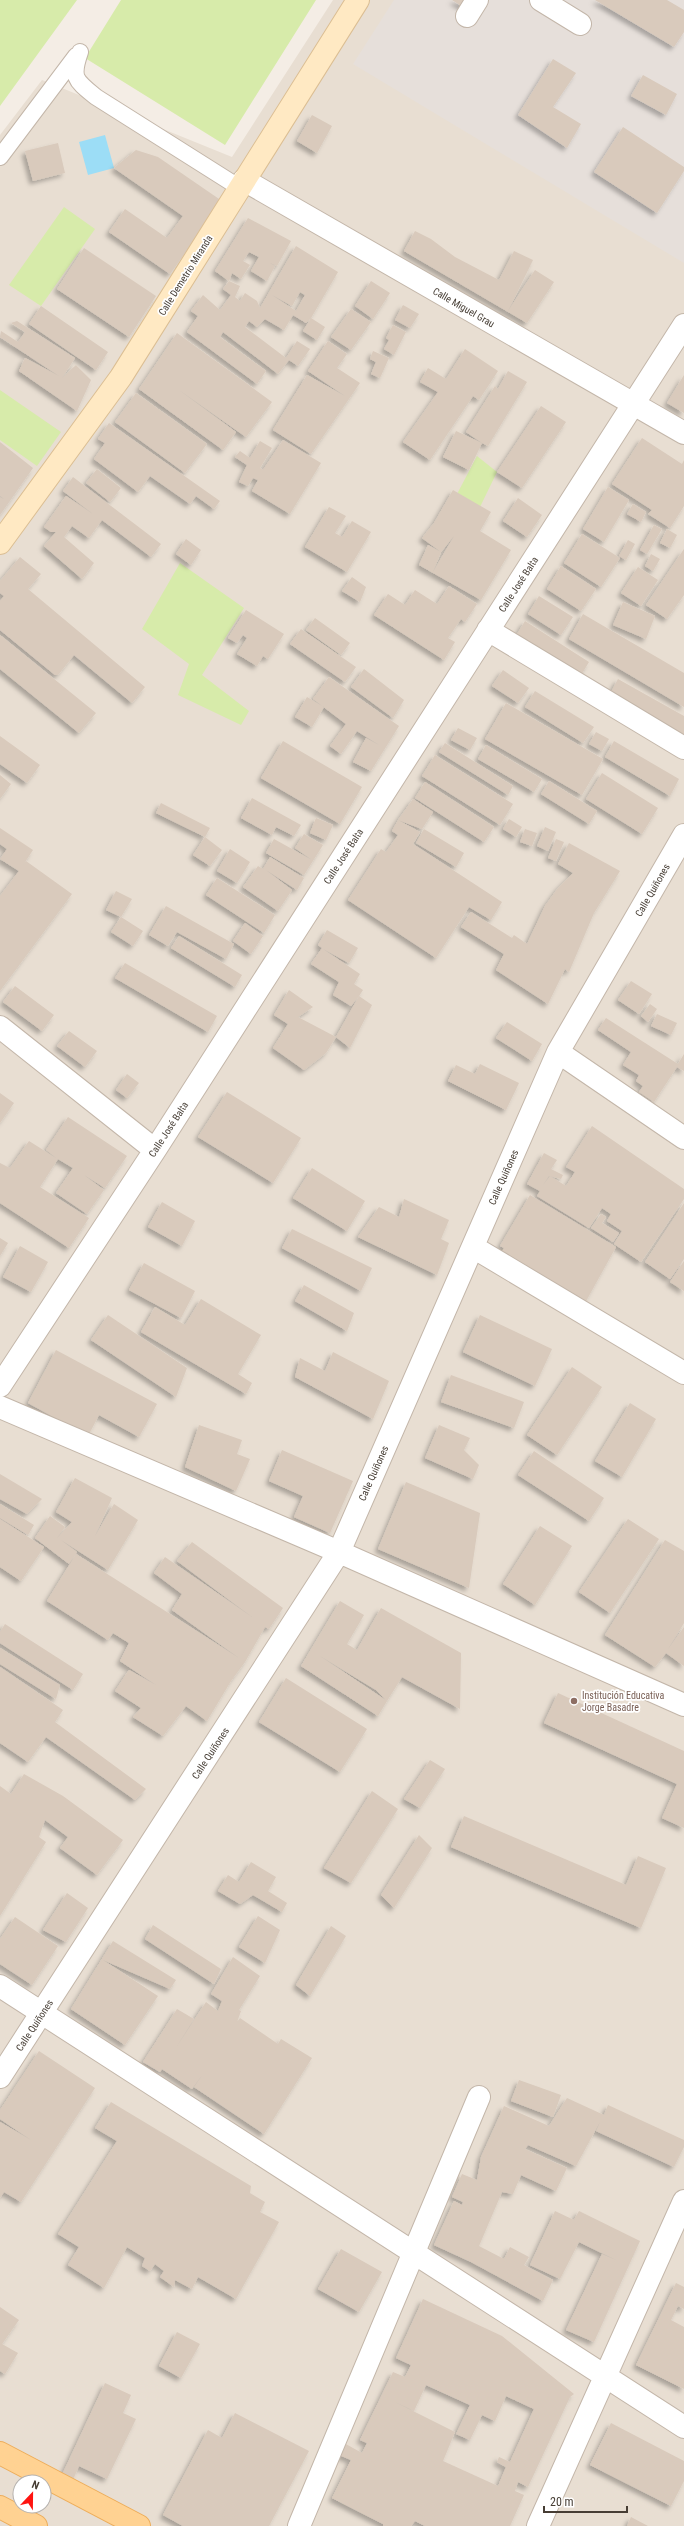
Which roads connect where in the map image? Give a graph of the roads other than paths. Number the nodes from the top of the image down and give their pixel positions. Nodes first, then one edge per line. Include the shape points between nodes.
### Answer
1 (358, 0) edge
2 (542, 0) edge
3 (580, 24) dead end
4 (0, 157) edge
5 (242, 184) junction
6 (684, 325) edge
7 (633, 405) junction
8 (684, 433) edge
9 (0, 543) edge
10 (488, 630) junction
11 (684, 748) edge
12 (684, 835) edge
13 (0, 1027) edge
14 (558, 1052) junction
15 (684, 1138) edge
16 (154, 1150) junction
17 (473, 1247) junction
18 (684, 1372) edge
19 (0, 1386) edge
20 (0, 1408) edge
21 (339, 1552) junction
22 (684, 1705) edge
23 (0, 1986) edge
24 (42, 2013) junction
25 (0, 2077) edge
26 (479, 2097) dead end
27 (684, 2201) edge
28 (414, 2252) junction
29 (606, 2375) junction
30 (684, 2427) edge
31 (0, 2453) edge
32 (0, 2507) edge
33 (36, 2526) edge
34 (139, 2526) edge
35 (299, 2526) edge
36 (538, 2526) edge

1 - 5 main road, Calle Demetrio Miranda
2 - 3 street
4 - 5 lane via 80,52 74,71 78,82 96,97
5 - 7 street, Calle Miguel Grau
5 - 9 main road, Calle Demetrio Miranda via 121,377
6 - 7 street, Calle José Balta
7 - 8 street, Calle Miguel Grau
7 - 10 street, Calle José Balta
10 - 11 street
10 - 16 street, Calle José Balta
12 - 14 street, Calle Quiñones
13 - 16 street
14 - 15 street
14 - 17 street, Calle Quiñones
16 - 19 street, Calle José Balta
17 - 18 street
17 - 21 street, Calle Quiñones
20 - 21 street
21 - 22 street
21 - 24 street, Calle Quiñones
23 - 24 street
24 - 25 street, Calle Quiñones
24 - 28 street
26 - 28 street
27 - 29 street
28 - 29 street
28 - 35 street
29 - 30 street
29 - 36 street
31 - 34 main road
32 - 33 main road

